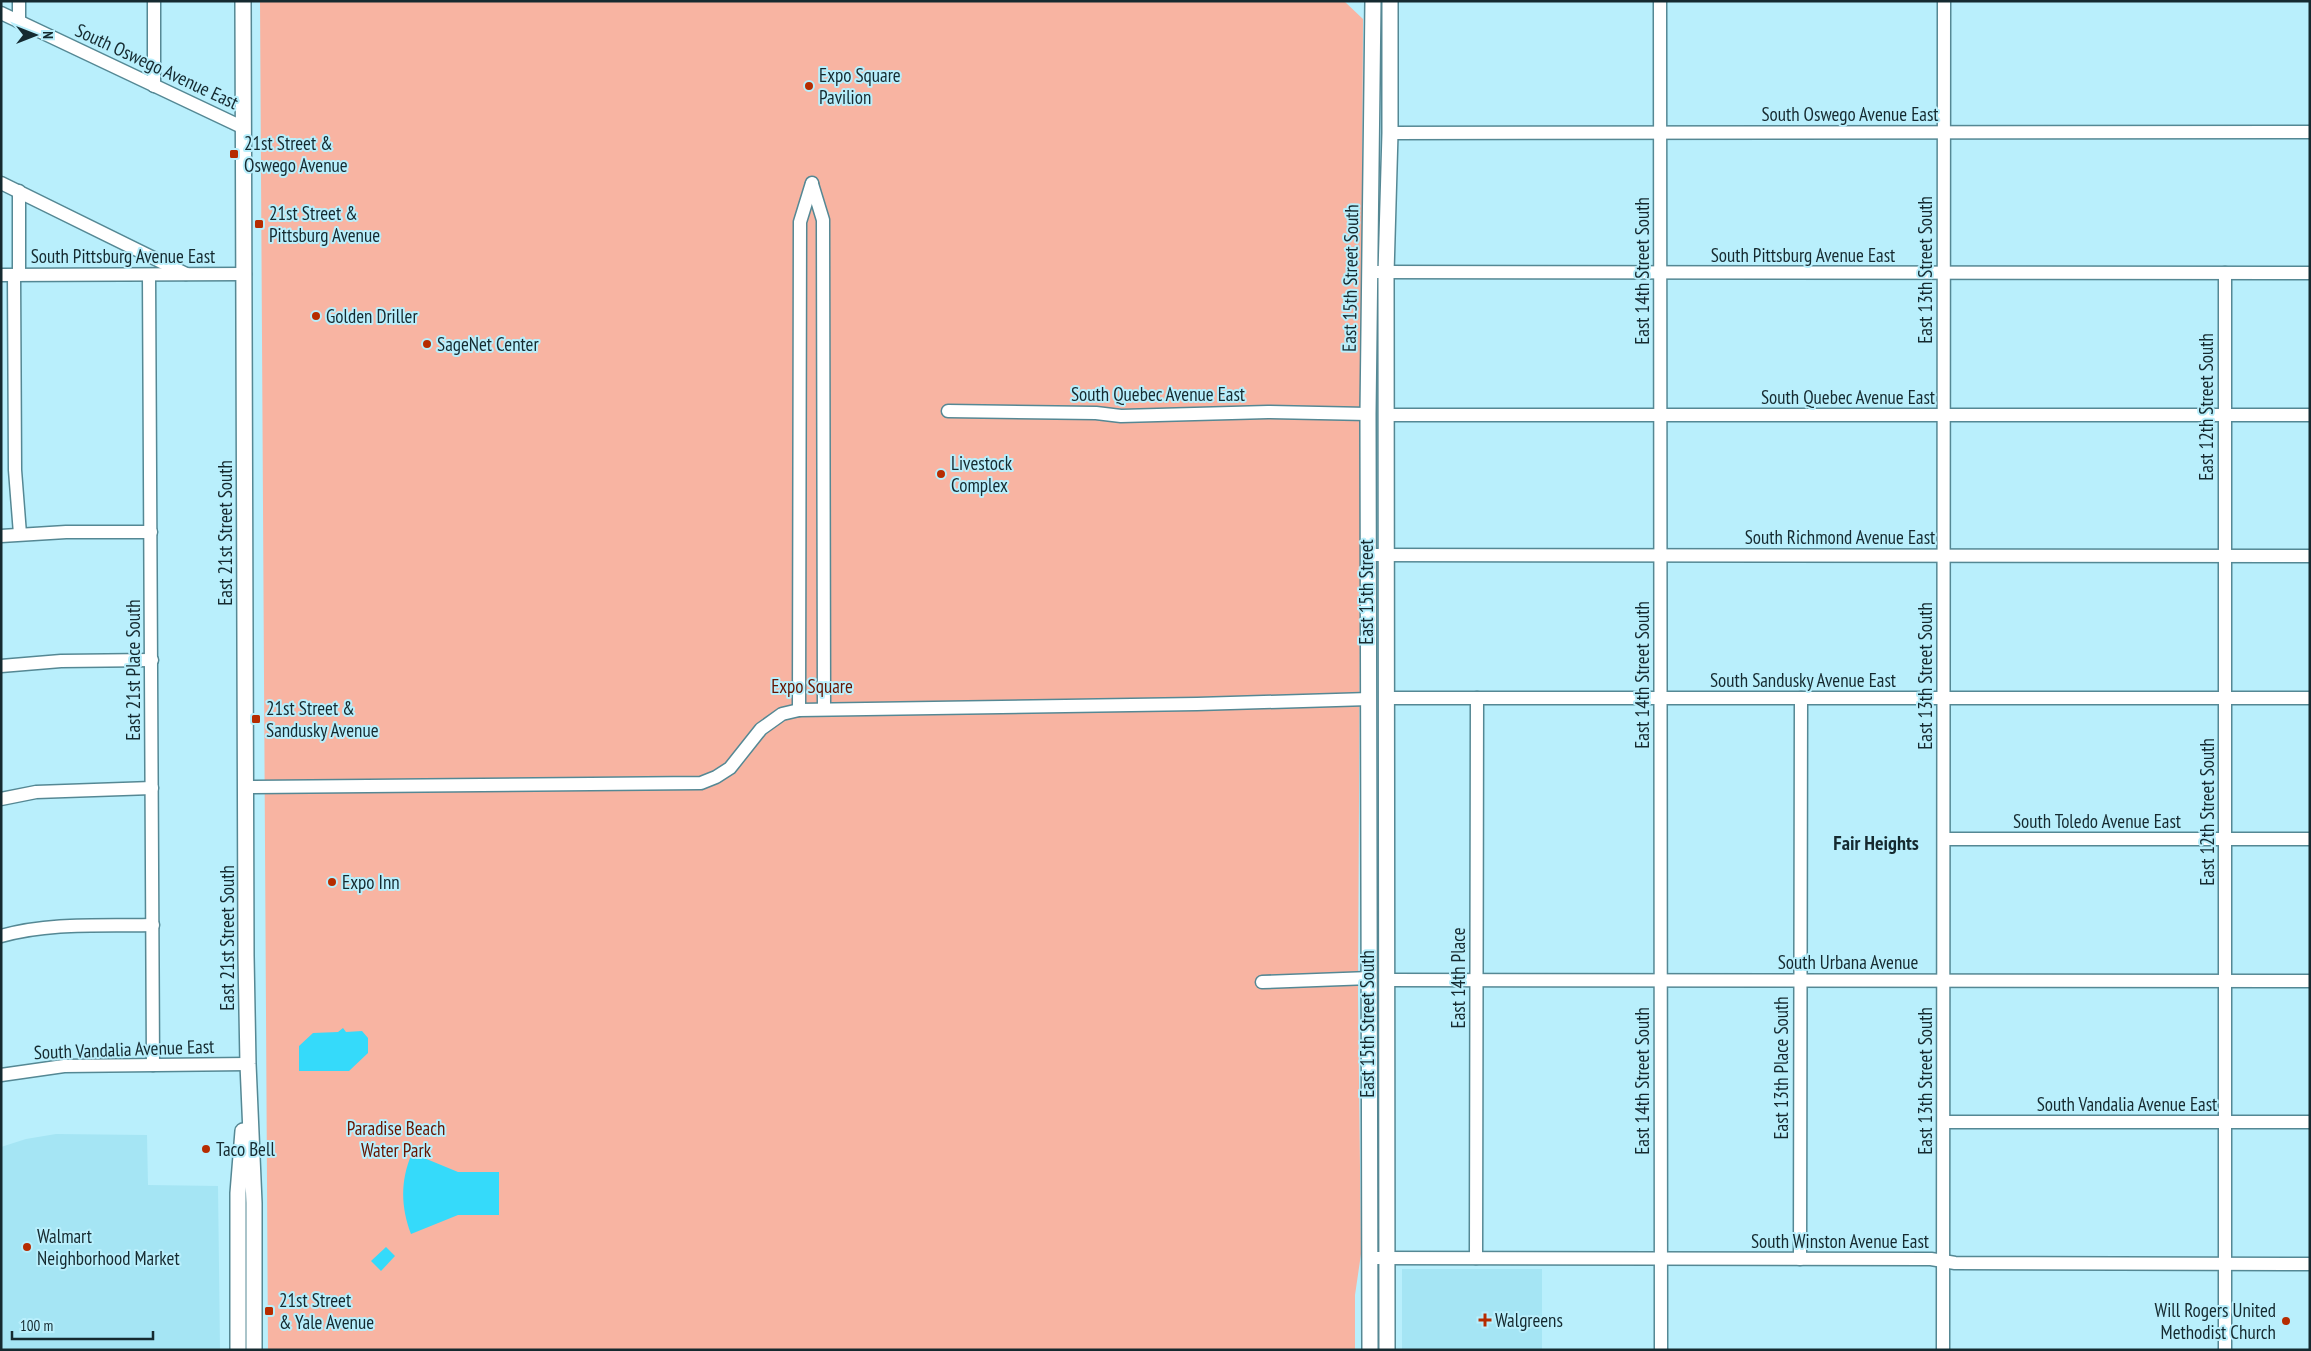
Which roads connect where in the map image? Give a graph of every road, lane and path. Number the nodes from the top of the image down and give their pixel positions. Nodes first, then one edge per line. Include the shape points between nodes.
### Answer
1 (19, 1) edge
2 (154, 1) edge
3 (243, 1) edge
4 (1372, 1) edge
5 (1390, 1) edge
6 (1660, 1) edge
7 (1944, 1) edge
8 (1, 12) edge
9 (19, 22) junction
10 (154, 86) junction
11 (244, 128) junction
12 (1660, 132) junction
13 (2310, 132) edge
14 (1372, 133) junction
15 (1390, 133) junction
16 (1944, 133) junction
17 (1, 183) edge
18 (19, 192) junction
19 (1369, 272) junction
20 (1386, 273) junction
21 (1944, 273) junction
22 (2225, 273) junction
23 (2310, 273) edge
24 (245, 274) junction
25 (1660, 274) junction
26 (11, 275) edge
27 (149, 275) junction
28 (188, 275) junction
29 (948, 411) dead end
30 (1368, 414) junction
31 (1386, 415) junction
32 (1661, 415) junction
33 (2225, 415) junction
34 (2310, 415) edge
35 (1943, 416) junction
36 (1386, 486) joint
37 (151, 532) junction
38 (20, 534) junction
39 (1, 536) edge
40 (1662, 555) junction
41 (1369, 556) junction
42 (1386, 556) junction
43 (2226, 556) junction
44 (2310, 556) edge
45 (1944, 557) junction
46 (152, 660) junction
47 (1, 666) edge
48 (1386, 698) junction
49 (1477, 698) junction
50 (1661, 698) junction
51 (1801, 698) junction
52 (2225, 698) junction
53 (2310, 698) edge
54 (1369, 699) junction
55 (1943, 699) junction
56 (824, 709) junction
57 (799, 710) junction
58 (152, 788) junction
59 (246, 788) junction
60 (1, 799) edge
61 (1944, 839) junction
62 (2226, 839) junction
63 (2310, 839) edge
64 (153, 926) junction
65 (1, 936) edge
66 (1370, 978) junction
67 (1387, 980) junction
68 (1944, 980) junction
69 (1476, 981) junction
70 (1660, 981) junction
71 (1800, 981) junction
72 (2226, 981) junction
73 (2310, 981) edge
74 (1262, 982) dead end
75 (248, 1064) junction
76 (153, 1065) junction
77 (1, 1075) edge
78 (1944, 1122) junction
79 (2225, 1122) junction
80 (2310, 1122) edge
81 (1370, 1258) junction
82 (1388, 1258) junction
83 (1476, 1258) junction
84 (1661, 1259) junction
85 (1800, 1259) junction
86 (1944, 1261) junction
87 (2225, 1264) junction
88 (2310, 1264) edge
89 (238, 1350) edge
90 (254, 1350) edge
91 (1370, 1350) edge
92 (1387, 1350) edge
93 (1661, 1350) edge
94 (1943, 1350) edge
95 (2225, 1350) edge

1 - 9 street
2 - 10 street
3 - 11 main road, East 21st Street South
4 - 14 main road, East 15th Street South
5 - 15 main road, East 15th Street South
6 - 12 street, East 14th Street South
7 - 16 street, East 13th Street South
8 - 9 street, South Oswego Avenue East
9 - 10 street, South Oswego Avenue East
10 - 11 street, South Oswego Avenue East
11 - 24 main road, East 21st Street South
12 - 15 street, South Oswego Avenue East
12 - 16 street, South Oswego Avenue East
12 - 25 street, East 14th Street South
13 - 16 street, South Oswego Avenue East
14 - 15 main road
14 - 19 main road, East 15th Street South
15 - 20 main road, East 15th Street South
16 - 21 street, East 13th Street South
17 - 18 street
18 - 26 street
18 - 28 street
19 - 20 street, South Pittsburg Avenue East
19 - 30 main road, East 15th Street South
20 - 25 street, South Pittsburg Avenue East
20 - 31 main road, East 15th Street South
21 - 22 street, South Pittsburg Avenue East
21 - 25 street, South Pittsburg Avenue East
21 - 35 street, East 13th Street South
22 - 23 street, South Pittsburg Avenue East
22 - 33 street, East 12th Street South
24 - 28 street, South Pittsburg Avenue East
24 - 59 main road, East 21st Street South
25 - 32 street, East 14th Street South
26 - 27 street, South Pittsburg Avenue East
26 - 38 street
27 - 28 street, South Pittsburg Avenue East
27 - 37 street, East 21st Place South
29 - 30 street, South Quebec Avenue East via 1121,416 1268,412
30 - 31 main road
30 - 41 main road, East 15th Street South
31 - 32 street, South Quebec Avenue East
31 - 36 main road, East 15th Street South
32 - 35 street, South Quebec Avenue East
32 - 40 street, East 14th Street South
33 - 34 street, South Quebec Avenue East
33 - 35 street, South Quebec Avenue East
33 - 43 street, East 12th Street South
35 - 45 street, East 13th Street South
36 - 42 main road, East 15th Street
37 - 38 street
37 - 46 street, East 21st Place South
38 - 39 street
40 - 42 street, South Richmond Avenue East
40 - 45 street, South Richmond Avenue East
40 - 50 street, East 14th Street South
41 - 42 street, South Richmond Avenue East
41 - 54 main road, East 15th Street
42 - 48 main road, East 15th Street
43 - 44 street, South Richmond Avenue East
43 - 45 street, South Richmond Avenue East
43 - 52 street, East 12th Street South
45 - 55 street, East 13th Street South
46 - 47 street via 61,661
46 - 58 street, East 21st Place South
48 - 49 street, South Sandusky Avenue East
48 - 54 main road
48 - 67 main road, East 15th Street South
49 - 50 street, South Sandusky Avenue East
49 - 69 street, East 14th Place
50 - 51 street, South Sandusky Avenue East
50 - 70 street, East 14th Street South
51 - 55 street, South Sandusky Avenue East
51 - 71 street, East 13th Place South
52 - 53 street, South Sandusky Avenue East
52 - 55 street, South Sandusky Avenue East
52 - 62 street, East 12th Street South
54 - 56 street
54 - 66 main road, East 15th Street South
55 - 61 street, East 13th Street South
56 - 57 street
56 - 57 street via 823,220 812,183 800,222
57 - 59 street via 782,714 761,729 730,768 701,783
58 - 60 street via 36,792
58 - 64 street, East 21st Place South
59 - 75 main road, East 21st Street South
61 - 62 street, South Toledo Avenue East
61 - 68 street, East 13th Street South
62 - 63 street, South Toledo Avenue East
62 - 72 street, East 12th Street South
64 - 65 street via 63,926
64 - 76 street, East 21st Place South
66 - 67 main road
66 - 74 street
66 - 81 main road, East 15th Street South
67 - 69 street, South Urbana Avenue
67 - 82 main road, East 15th Street South
68 - 71 street, South Urbana Avenue
68 - 72 street, South Urbana Avenue
68 - 78 street, East 13th Street South
69 - 70 street, South Urbana Avenue
69 - 83 street, East 14th Place
70 - 71 street, South Urbana Avenue
70 - 84 street, East 14th Street South
71 - 85 street, East 13th Place South
72 - 73 street, South Urbana Avenue
72 - 79 street, East 12th Street South
75 - 76 street, South Vandalia Avenue East
75 - 89 main road, East 21st Street South via 238,1193
75 - 90 main road, East 21st Street South via 254,1203
76 - 77 street, South Vandalia Avenue East via 44,1067
78 - 79 street, South Vandalia Avenue East
78 - 86 street, East 13th Street South
79 - 80 street, South Vandalia Avenue East
79 - 87 street, East 12th Street South
81 - 82 street, South Winston Avenue East
81 - 91 main road, East 15th Street South
82 - 83 street, South Winston Avenue East
82 - 92 main road, East 15th Street South
83 - 84 street, South Winston Avenue East
84 - 85 street, South Winston Avenue East
84 - 93 street, East 14th Street South
85 - 86 street, South Winston Avenue East
86 - 87 street, South Winston Avenue East
86 - 94 street, East 13th Street South
87 - 88 street, South Winston Avenue East
87 - 95 street, East 12th Street South

